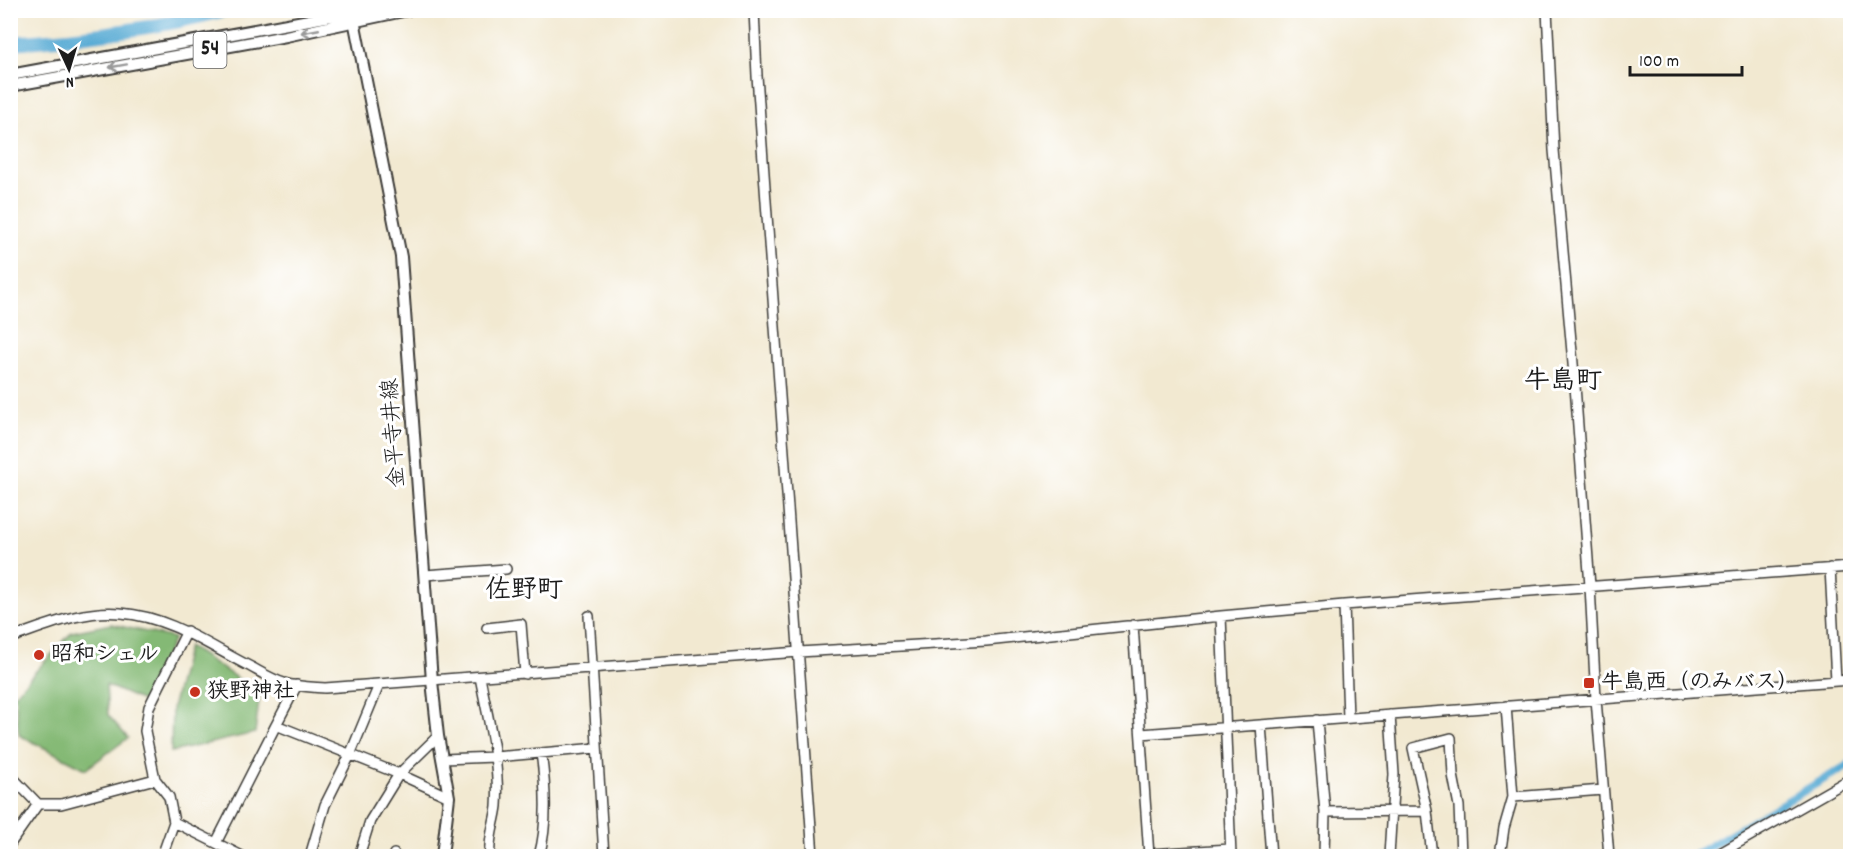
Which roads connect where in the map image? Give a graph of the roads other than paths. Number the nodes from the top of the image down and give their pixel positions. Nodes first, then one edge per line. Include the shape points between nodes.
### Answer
1 (408, 10) edge
2 (754, 10) edge
3 (354, 14) edge
4 (1547, 15) edge
5 (10, 75) edge
6 (10, 86) edge
7 (1851, 567) edge
8 (1830, 568) junction
9 (506, 569) dead end
10 (425, 575) junction
11 (10, 578) edge
12 (1590, 586) junction
13 (1344, 605) junction
14 (1221, 615) junction
15 (589, 616) dead end
16 (10, 617) edge
17 (1133, 625) junction
18 (487, 628) dead end
19 (187, 631) junction
20 (10, 638) edge
21 (798, 652) junction
22 (592, 668) junction
23 (525, 674) junction
24 (480, 677) junction
25 (1851, 680) edge
26 (432, 681) junction
27 (1836, 681) junction
28 (297, 685) junction
29 (379, 685) junction
30 (1596, 699) junction
31 (1506, 706) junction
32 (1390, 715) junction
33 (1348, 718) junction
34 (1317, 720) junction
35 (276, 725) junction
36 (1261, 725) junction
37 (1226, 728) junction
38 (1141, 734) junction
39 (438, 736) junction
40 (597, 748) junction
41 (541, 753) junction
42 (350, 755) junction
43 (495, 757) junction
44 (443, 759) junction
45 (399, 774) junction
46 (10, 775) edge
47 (155, 779) junction
48 (1851, 779) edge
49 (1603, 790) junction
50 (449, 796) junction
51 (1513, 797) junction
52 (38, 804) junction
53 (1427, 811) junction
54 (1325, 812) junction
55 (1392, 812) junction
56 (174, 822) junction
57 (216, 843) junction
58 (10, 844) edge
59 (1230, 853) edge
60 (1149, 855) edge
61 (162, 856) edge
62 (242, 856) edge
63 (310, 856) edge
64 (359, 856) edge
65 (442, 856) edge
66 (489, 856) edge
67 (539, 856) edge
68 (604, 856) edge
69 (813, 856) edge
70 (1271, 856) edge
71 (1324, 856) edge
72 (1389, 856) edge
73 (1432, 856) edge
74 (1461, 856) edge
75 (1500, 856) edge
76 (1609, 856) edge
77 (1717, 856) edge

1 - 3 main road, 54
2 - 21 street
3 - 5 main road, 54
3 -> 6 main road, 54
3 - 10 main road, 金平寺井線 via 401,257
4 - 12 street via 1554,150
7 - 8 street
8 - 12 street
8 - 27 street
9 - 10 street
10 - 26 main road, 金平寺井線
11 - 16 street
12 - 13 street
12 - 30 street
13 - 14 street
13 - 33 street
14 - 17 street
14 - 37 street
15 - 22 street
17 - 21 street via 986,641
17 - 38 street
18 - 23 street via 521,624
19 - 20 street via 120,612 67,619
19 - 28 street via 283,683
19 - 47 street via 149,707 145,732
21 - 22 street
21 - 69 street
22 - 23 street
22 - 40 street
23 - 24 street
24 - 26 street
24 - 43 street
25 - 27 street
26 - 29 street
26 - 39 main road, 金平寺井線
27 - 30 street
28 - 29 street
28 - 35 street
29 - 42 street
30 - 31 street
30 - 49 street
31 - 32 street
31 - 51 street
32 - 33 street
32 - 55 street
33 - 34 street
34 - 36 street
34 - 54 street
35 - 42 street
35 - 57 street
36 - 37 street
36 - 70 street
37 - 38 street
37 - 59 street
38 - 60 street
39 - 44 main road, 金平寺井線
39 - 45 street
40 - 41 street
40 - 68 street
41 - 43 street
41 - 67 street via 546,787
42 - 45 street
42 - 63 street via 325,805
43 - 44 street
43 - 66 street via 497,806
44 - 50 main road, 金平寺井線
45 - 50 street
45 - 64 street via 370,820
46 - 52 street
47 - 52 street via 61,804
47 - 56 street via 169,797
48 - 77 street
49 - 51 street
49 - 76 street
50 - 65 main road, 金平寺井線
51 - 75 street
52 - 58 street
53 - 55 street
53 - 73 street
53 - 74 street via 1413,747 1451,738
54 - 55 street
54 - 71 street
55 - 72 street
56 - 57 street
56 - 61 street
57 - 62 street
59 - 60 street

